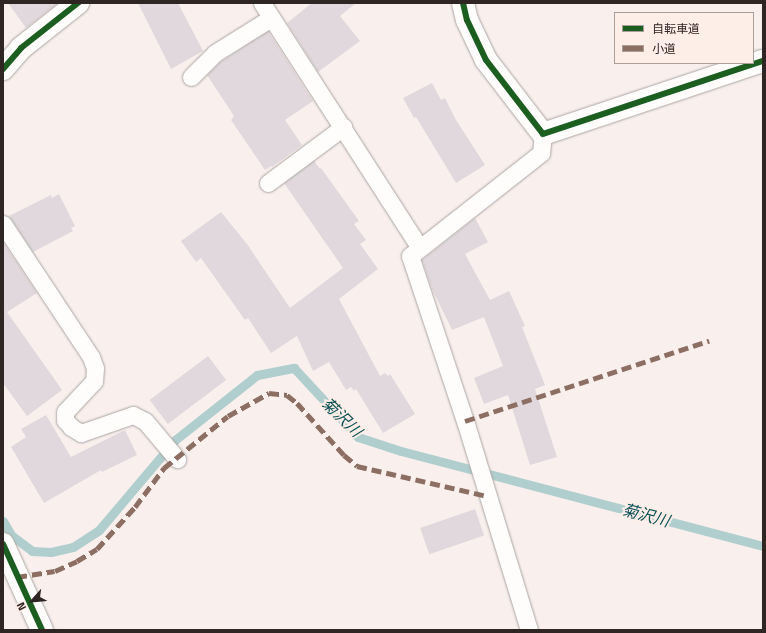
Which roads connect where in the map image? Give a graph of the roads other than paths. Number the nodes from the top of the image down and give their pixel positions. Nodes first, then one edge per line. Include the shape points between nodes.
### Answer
1 (78, 3) edge
2 (262, 3) edge
3 (463, 3) edge
4 (271, 18) junction
5 (5, 62) edge
6 (754, 64) edge
7 (190, 77) dead end
8 (343, 127) junction
9 (543, 134) junction
10 (268, 183) dead end
11 (3, 224) edge
12 (419, 247) junction
13 (177, 459) dead end
14 (3, 544) edge
15 (42, 630) edge
16 (529, 630) edge

1 - 5 street
2 - 4 lane
3 - 9 street via 467,20 486,60
4 - 7 lane via 215,53
4 - 8 lane
6 - 9 street
8 - 10 lane
8 - 12 lane
9 - 12 lane via 541,153
11 - 13 lane via 91,357 95,368 94,381 65,412 66,420 71,427 81,434 133,415 145,421
12 - 16 lane via 410,256 465,421
14 - 15 street

